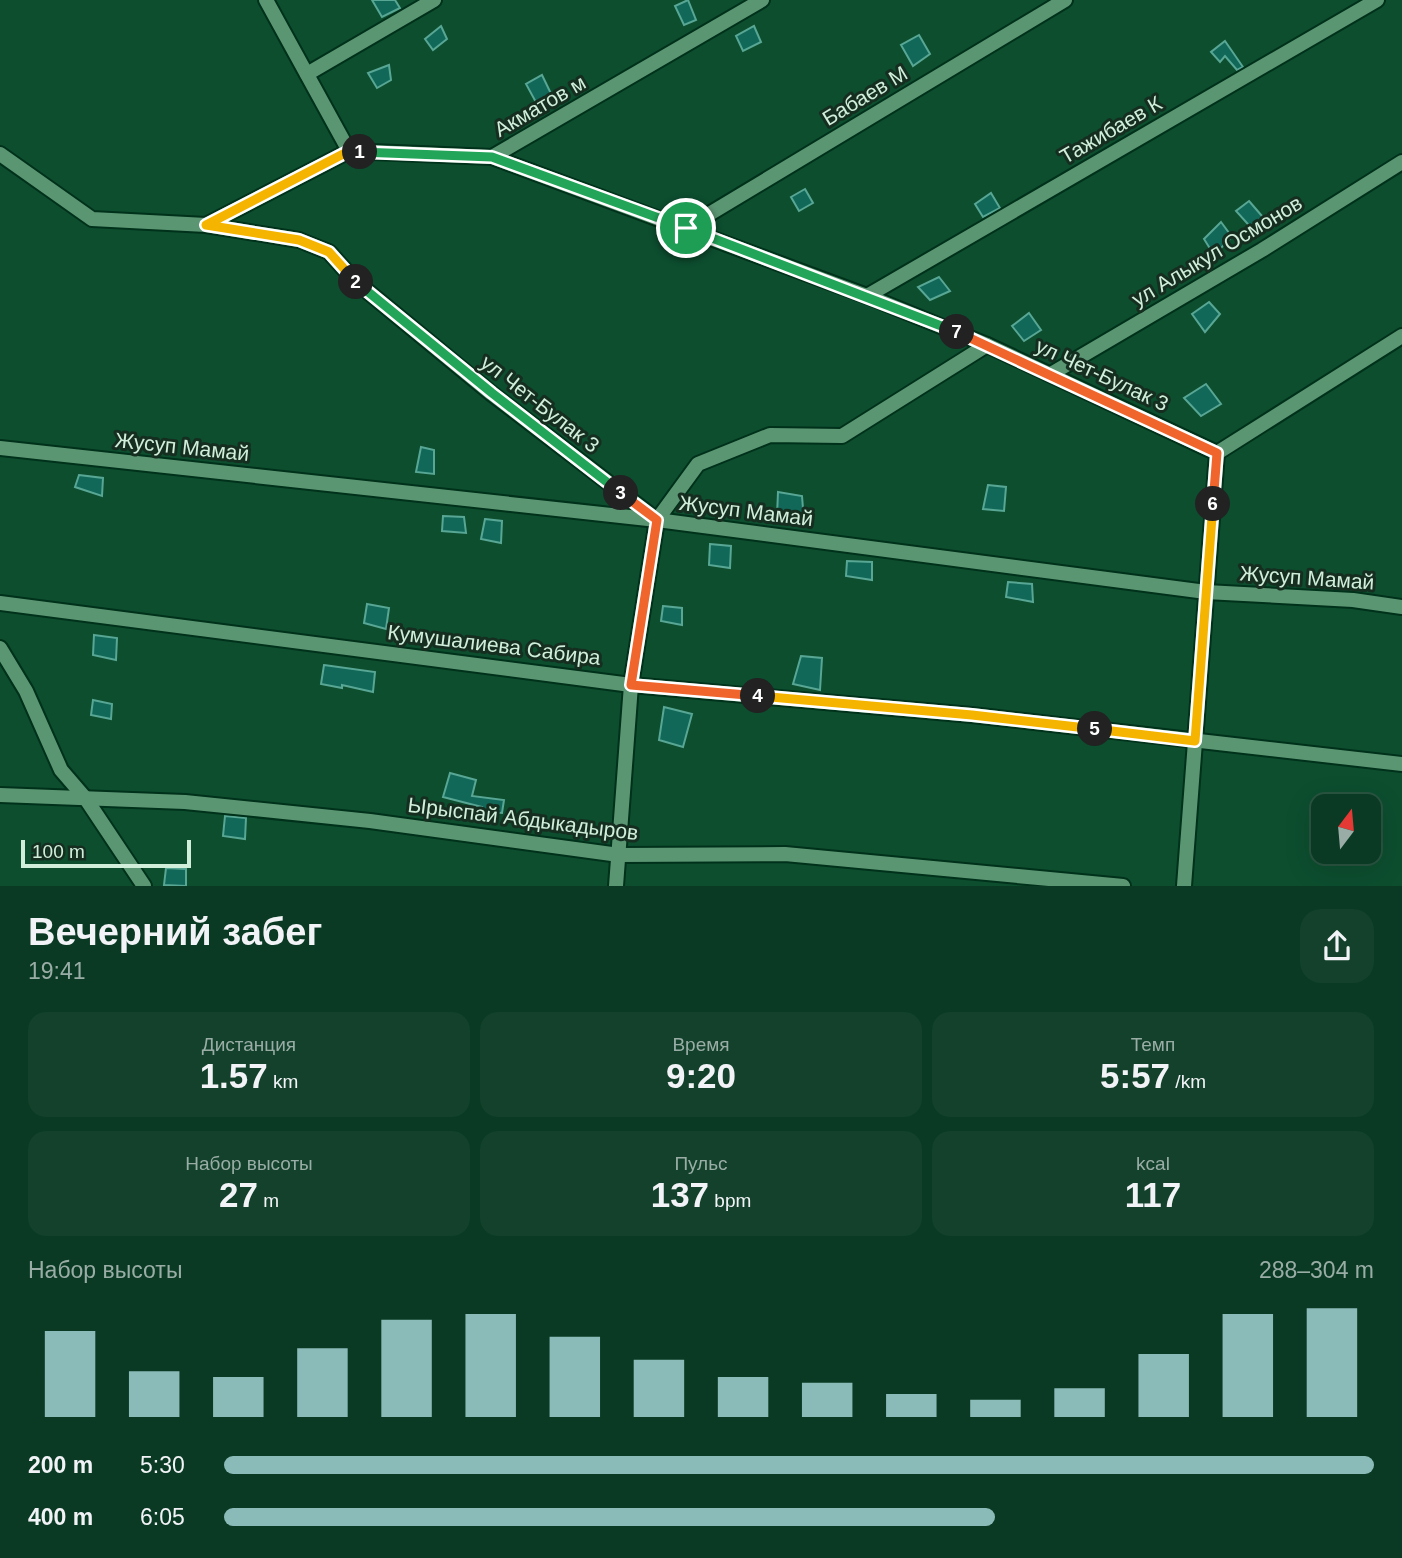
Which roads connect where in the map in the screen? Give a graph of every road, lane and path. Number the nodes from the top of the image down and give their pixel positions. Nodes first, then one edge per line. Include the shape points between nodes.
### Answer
1 (266, 0) edge
2 (434, 0) edge
3 (762, 0) edge
4 (1065, 0) edge
5 (1377, 0) edge
6 (307, 74) junction
7 (349, 151) junction
8 (0, 154) edge
9 (492, 157) junction
10 (1402, 162) edge
11 (206, 225) junction
12 (686, 228) junction
13 (867, 296) junction
14 (1402, 336) edge
15 (987, 345) junction
16 (1051, 374) junction
17 (0, 448) edge
18 (1217, 453) junction
19 (657, 520) junction
20 (1206, 592) junction
21 (0, 603) edge
22 (1402, 607) edge
23 (0, 648) edge
24 (631, 685) junction
25 (1195, 741) junction
26 (1402, 764) edge
27 (0, 795) edge
28 (86, 799) junction
29 (619, 855) junction
30 (144, 886) edge
31 (616, 886) edge
32 (1123, 886) edge
33 (1184, 886) edge

1 - 6 street
2 - 6 street
3 - 9 street, Акматов м
4 - 12 street, Бабаев М
5 - 13 street, Тажибаев К
6 - 7 street
7 - 9 street, Акматов м
7 - 11 street, Акматов м
8 - 11 street, ул Чет-Булак 3 via 92,219
9 - 12 street, ул Чет-Булак 3
10 - 16 street, ул Алыкул Осмонов
11 - 19 street, ул Чет-Булак 3 via 299,240 329,252 355,281 481,385
12 - 13 street, ул Чет-Булак 3
13 - 15 street, ул Чет-Булак 3
14 - 18 street
15 - 16 street, ул Чет-Булак 3
15 - 19 street via 842,436 770,435 698,464
16 - 18 street, ул Чет-Булак 3
17 - 19 street, Жусуп Мамай
18 - 20 street
19 - 20 street, Жусуп Мамай
19 - 24 street
20 - 22 street, Жусуп Мамай
20 - 25 street
21 - 24 street, Кумушалиева Сабира
23 - 28 street via 26,691 61,769
24 - 25 street, Кумушалиева Сабира via 972,715
24 - 29 street
25 - 26 street, Кумушалиева Сабира
25 - 33 street
27 - 28 street, Ырыспай Абдыкадыров
28 - 29 street, Ырыспай Абдыкадыров via 185,802 370,821
28 - 30 street
29 - 31 street
29 - 32 street, Ырыспай Абдыкадыров via 785,854

